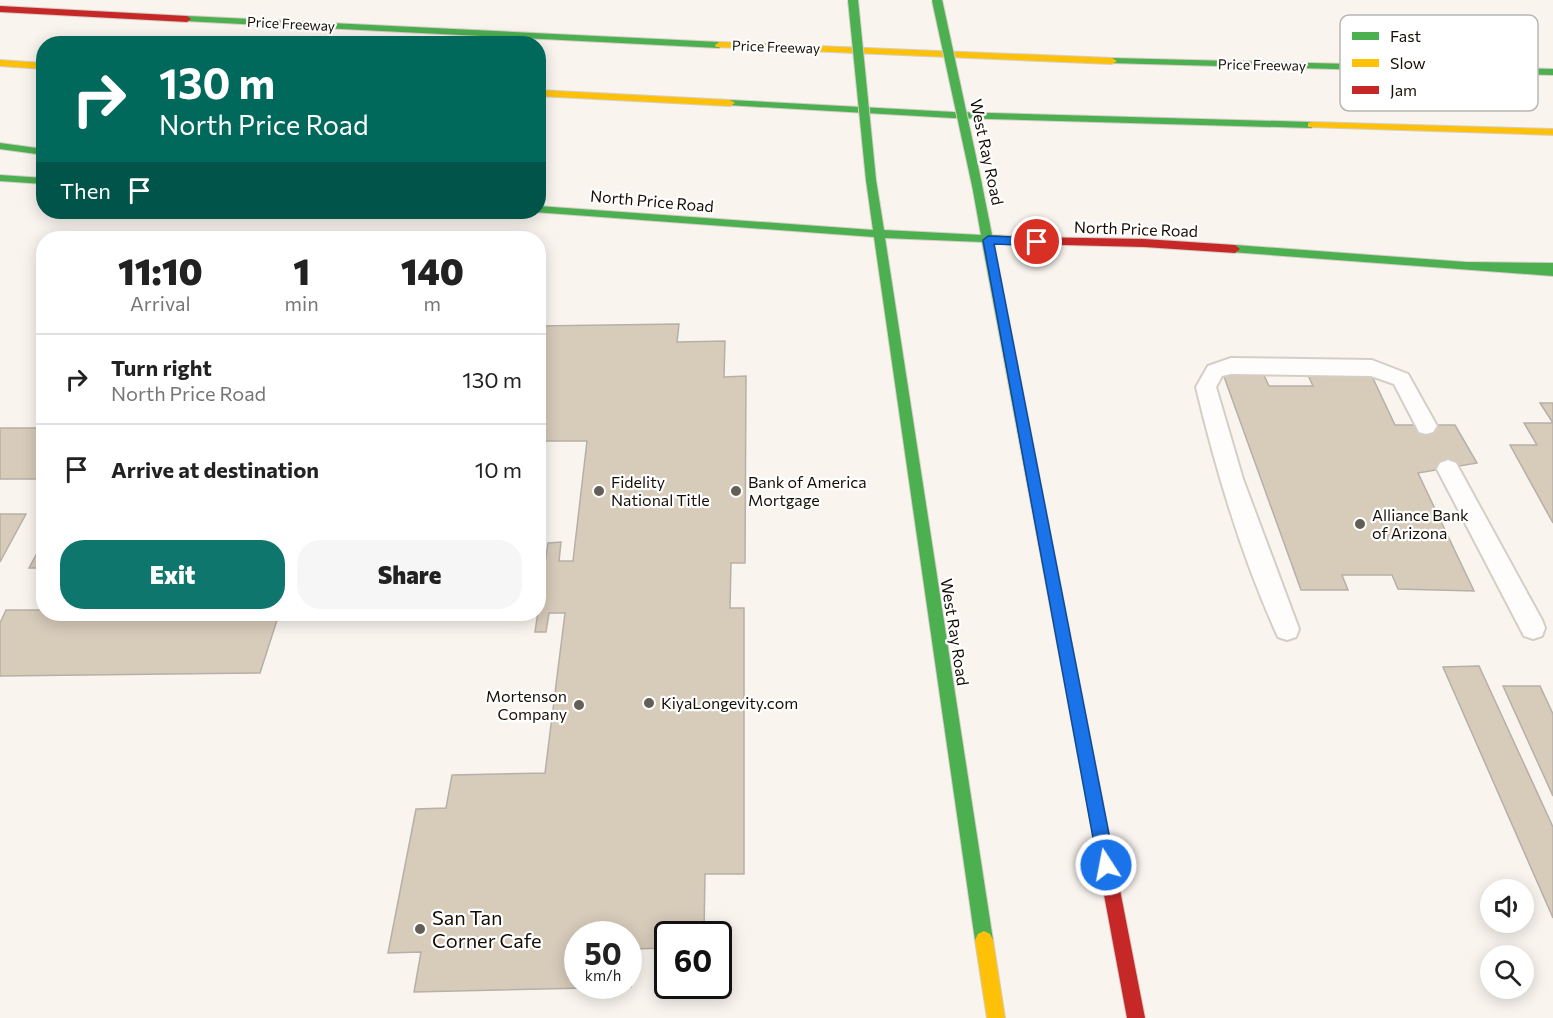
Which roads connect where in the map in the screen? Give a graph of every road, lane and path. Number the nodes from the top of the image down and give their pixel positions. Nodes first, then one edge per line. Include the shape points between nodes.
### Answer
1 (853, 0) edge
2 (937, 0) edge
3 (0, 9) edge
4 (528, 36) edge
5 (546, 37) edge
6 (0, 63) edge
7 (36, 65) edge
8 (1340, 67) edge
9 (1538, 72) edge
10 (1553, 72) edge
11 (546, 93) edge
12 (1553, 132) edge
13 (0, 146) edge
14 (36, 151) edge
15 (0, 178) edge
16 (36, 180) edge
17 (546, 209) edge
18 (877, 234) junction
19 (988, 240) junction
20 (1469, 265) junction
21 (1553, 267) edge
22 (1553, 272) edge
23 (1426, 426) dead end
24 (1448, 469) dead end
25 (1533, 628) dead end
26 (1287, 629) dead end
27 (996, 1018) edge
28 (1136, 1018) edge

1 - 18 main road, West Ray Road, bridge
2 - 19 main road, West Ray Road, bridge
3 - 4 main road, Price Freeway
5 - 8 main road, Price Freeway
6 - 7 main road
9 - 10 main road, Price Freeway
11 - 12 main road via 953,115
13 - 14 main road
15 - 16 main road
17 - 18 main road, North Price Road
18 - 19 main road, North Price Road
18 - 27 main road, West Ray Road
19 - 20 main road, North Price Road via 1144,243
19 - 28 main road, West Ray Road
20 - 21 main road
20 - 22 main road, North Price Road
23 - 26 lane via 1401,379 1372,368 1231,366 1215,371 1206,387 1217,433
24 - 25 lane

